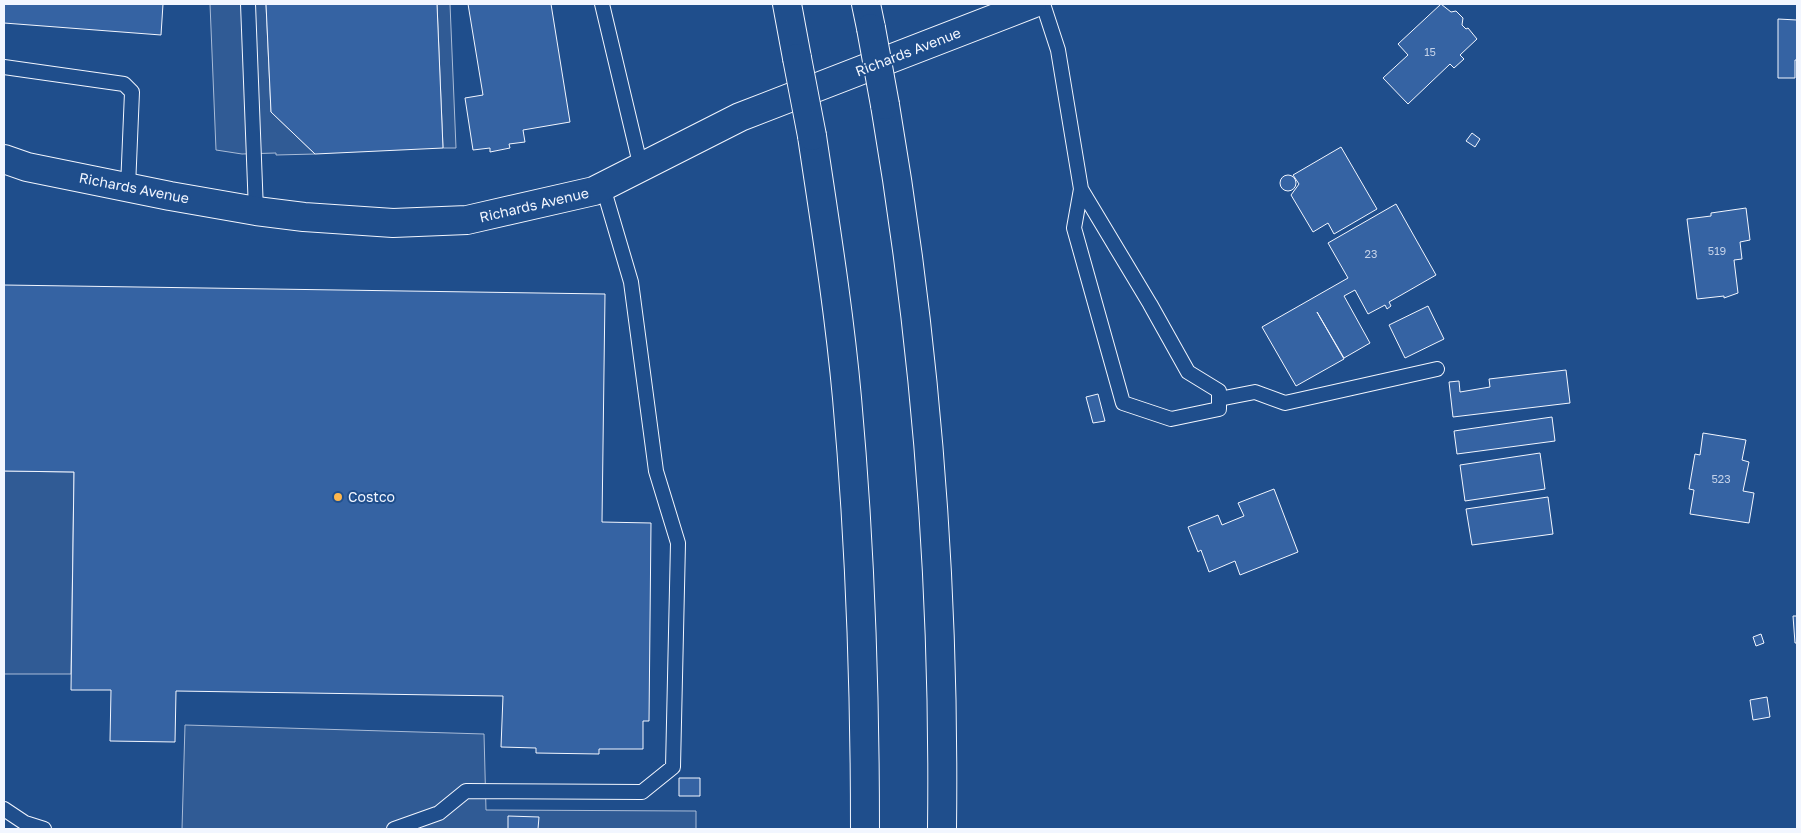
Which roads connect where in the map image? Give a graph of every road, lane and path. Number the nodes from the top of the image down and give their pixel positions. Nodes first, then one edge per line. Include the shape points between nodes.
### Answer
1 (248, 4) edge
2 (602, 4) edge
3 (787, 4) edge
4 (1032, 4) edge
5 (1043, 4) edge
6 (868, 16) edge
7 (4, 67) edge
8 (4, 158) edge
9 (641, 168) junction
10 (128, 187) junction
11 (603, 187) junction
12 (1081, 189) junction
13 (256, 211) junction
14 (1437, 369) dead end
15 (1219, 399) junction
16 (4, 809) edge
17 (44, 829) edge
18 (394, 829) edge
19 (865, 829) edge
20 (942, 829) edge

1 - 13 lane
2 - 9 lane
3 - 19 main road, bridge via 812,136 847,398 862,623
4 - 9 main road, Richards Avenue via 740,117
5 - 12 lane via 1058,50
6 - 20 main road, bridge via 897,176 932,480 941,673
7 - 10 lane via 124,84 132,92
8 - 10 main road, Richards Avenue via 28,167
9 - 11 main road, Richards Avenue
10 - 13 main road, Richards Avenue
11 - 13 main road, Richards Avenue via 467,220 393,223
11 - 18 lane via 630,282 656,471 678,544 674,767 642,792 466,791 439,813
12 - 15 lane via 1188,372 1220,391
12 - 15 lane via 1074,228 1123,403 1171,418 1219,409
14 - 15 lane via 1285,403 1255,392
16 - 17 lane via 25,823

